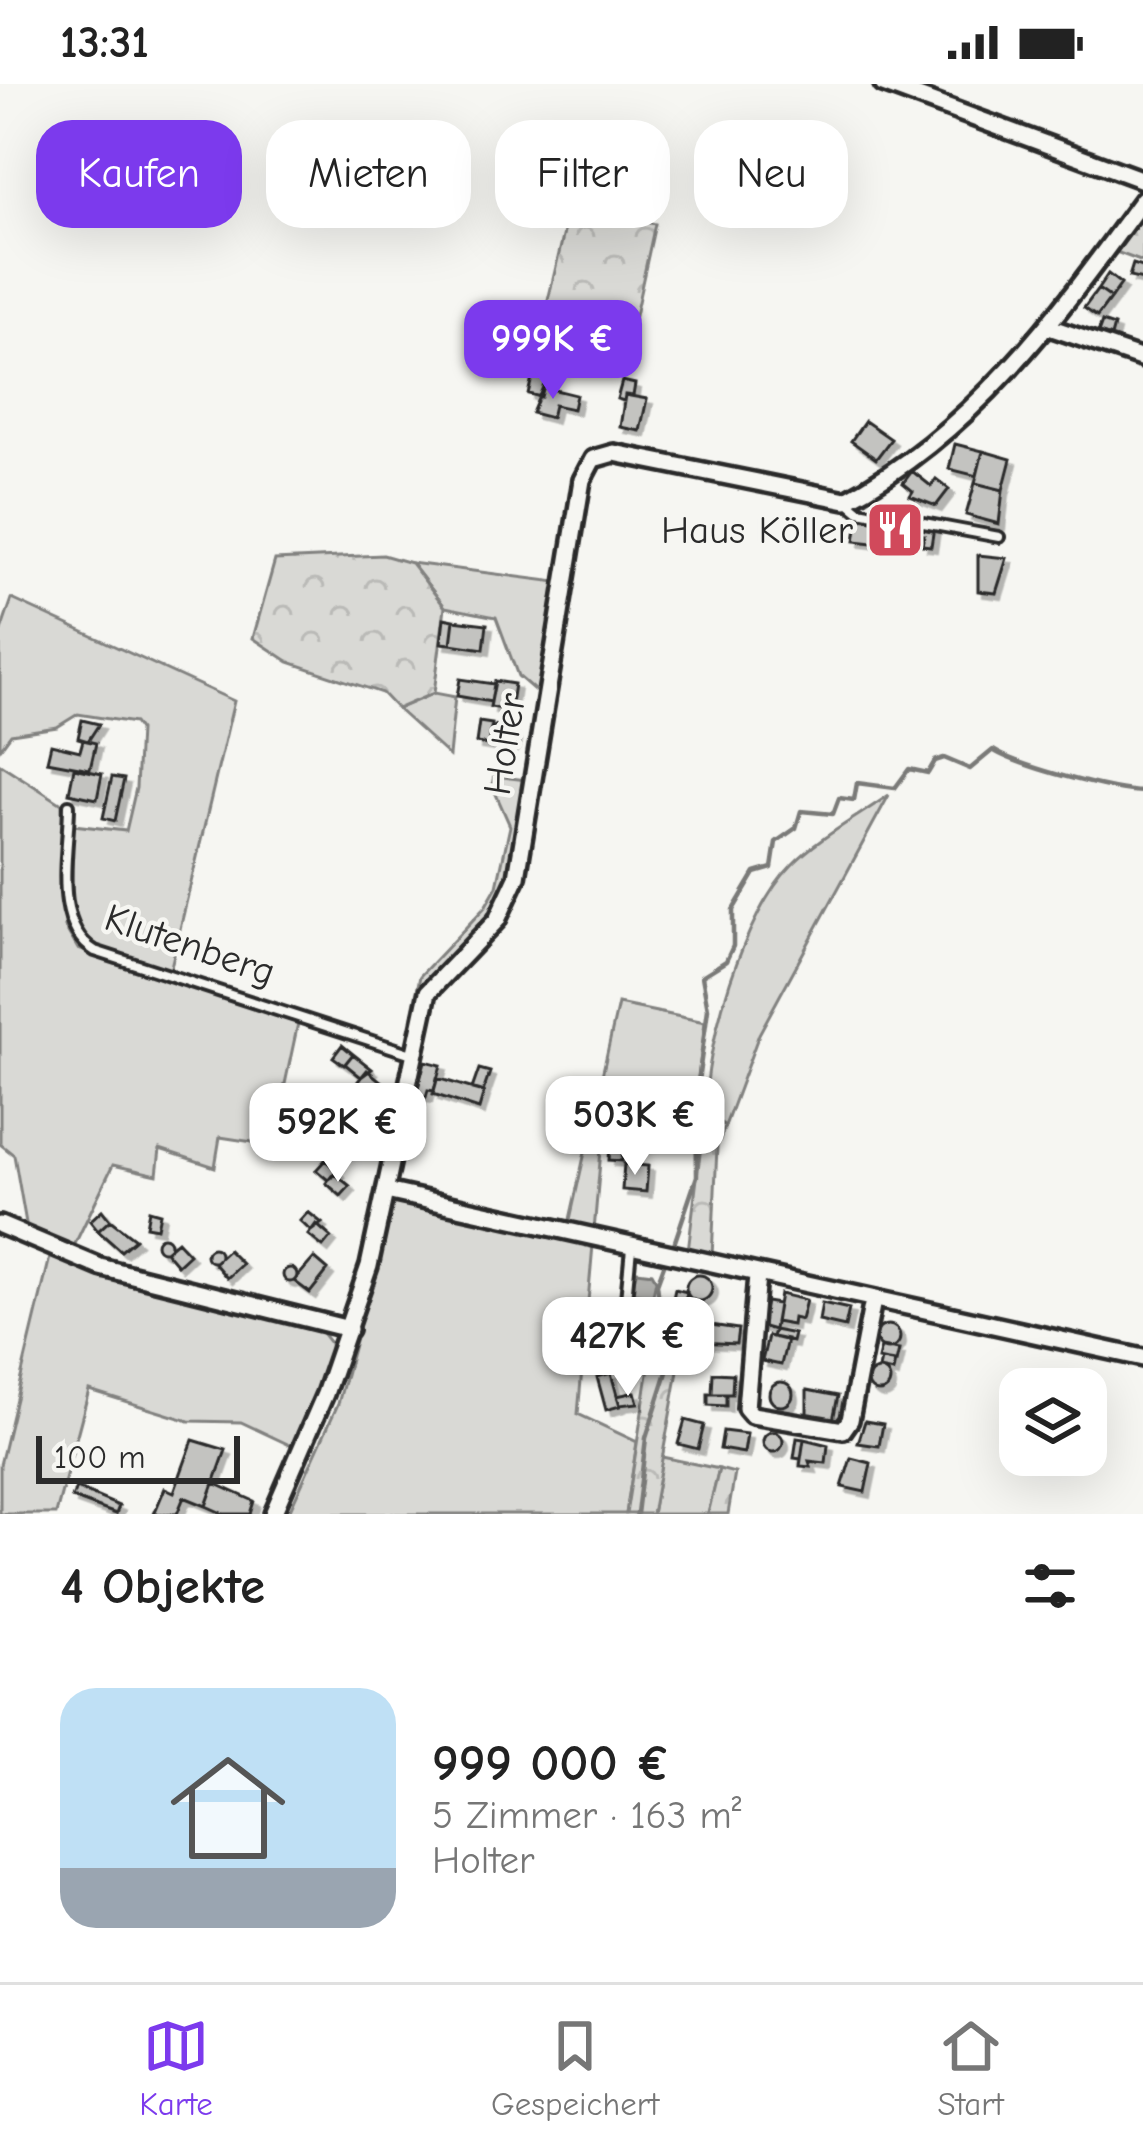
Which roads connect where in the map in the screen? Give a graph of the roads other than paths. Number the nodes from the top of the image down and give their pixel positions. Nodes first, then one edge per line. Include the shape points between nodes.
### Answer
1 (883, 84) edge
2 (1143, 180) edge
3 (1143, 199) edge
4 (1049, 327) junction
5 (1143, 359) edge
6 (845, 500) junction
7 (999, 537) dead end
8 (69, 805) dead end
9 (412, 1054) junction
10 (386, 1191) junction
11 (0, 1225) edge
12 (631, 1246) junction
13 (757, 1275) junction
14 (873, 1300) junction
15 (349, 1329) junction
16 (623, 1330) dead end
17 (1143, 1358) edge
18 (273, 1514) edge

1 - 2 street
3 - 4 street
4 - 5 street
4 - 6 street via 910,463
6 - 7 lane via 859,511
6 - 9 street, Holter via 614,453 593,459 582,480 517,877 497,920 428,992
8 - 9 lane, Klutenberg via 68,915 78,941
9 - 10 street, Holter
10 - 12 street
10 - 15 street, Holter
11 - 15 street via 100,1267
12 - 13 street
12 - 16 lane
13 - 14 street
13 - 14 street via 746,1408 752,1415 843,1430
14 - 17 street
15 - 18 street, Holter

